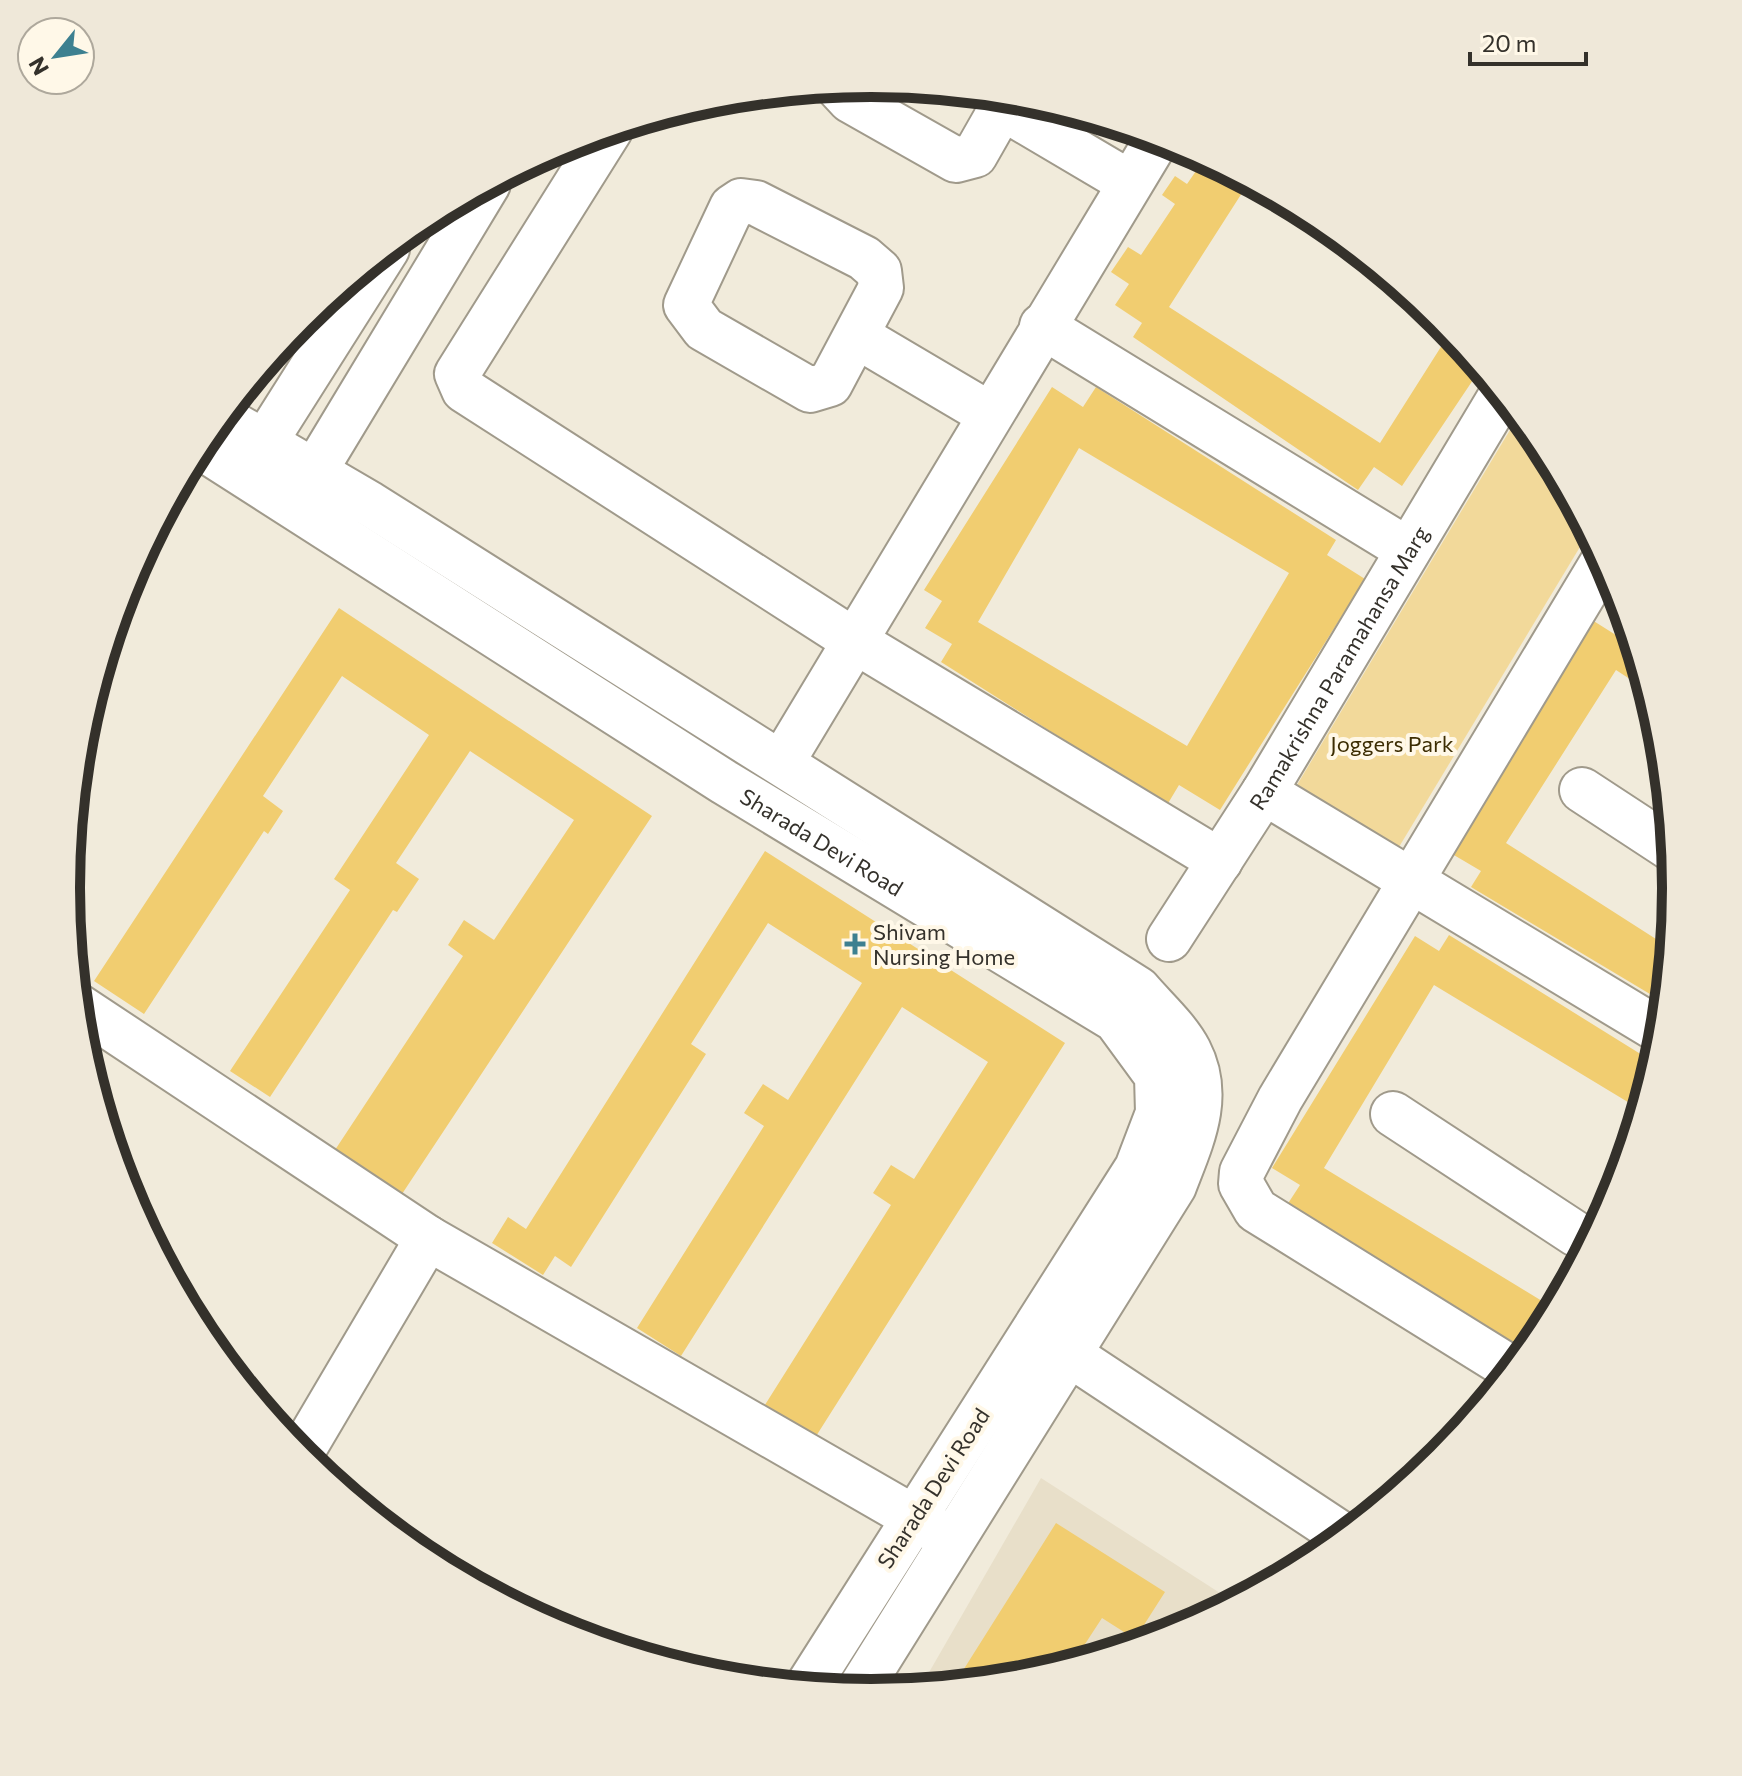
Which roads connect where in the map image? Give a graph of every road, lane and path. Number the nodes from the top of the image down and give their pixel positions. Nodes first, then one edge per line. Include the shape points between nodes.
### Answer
1 (848, 98) edge
2 (1002, 108) edge
3 (1020, 111) edge
4 (601, 145) edge
5 (1151, 149) edge
6 (1130, 183) junction
7 (477, 203) edge
8 (370, 276) edge
9 (1042, 326) junction
10 (335, 331) junction
11 (857, 336) junction
12 (384, 356) junction
13 (1497, 403) edge
14 (989, 414) junction
15 (229, 427) edge
16 (213, 449) edge
17 (254, 458) junction
18 (304, 488) junction
19 (1408, 550) junction
20 (1596, 573) edge
21 (853, 640) junction
22 (738, 734) junction
23 (782, 762) junction
24 (710, 773) junction
25 (1582, 790) dead end
26 (1264, 792) junction
27 (1660, 841) edge
28 (1220, 861) junction
29 (1410, 883) junction
30 (1169, 939) dead end
31 (91, 1014) edge
32 (1650, 1025) edge
33 (1393, 1114) dead end
34 (1576, 1234) dead end
35 (428, 1238) junction
36 (1069, 1354) junction
37 (1503, 1364) edge
38 (307, 1442) edge
39 (915, 1516) junction
40 (1334, 1529) edge
41 (953, 1540) junction
42 (814, 1676) edge
43 (866, 1679) edge

1 - 2 street via 956,160 975,155
3 - 6 street
4 - 21 street via 457,374 458,382
5 - 6 street
6 - 9 street
7 - 12 street
8 - 10 street
9 - 14 street
9 - 19 street
10 - 12 street
10 - 17 street
11 - 11 street via 830,384 810,390 704,329 686,305 732,207 741,201 756,203 864,258 879,271 881,288
11 - 14 street
12 - 18 street
13 - 19 street, Ramakrishna Paramahansa Marg
14 - 21 street
15 - 17 street
16 - 17 street
17 - 18 street
18 - 22 street, Sharada Devi Road via 370,504
18 - 24 street, Sharada Devi Road
19 - 26 street, Ramakrishna Paramahansa Marg
20 - 29 street
21 - 23 street
21 - 28 street
22 - 23 street, Sharada Devi Road
22 - 24 street
23 - 36 street, Sharada Devi Road via 1138,989 1188,1050 1202,1093 1193,1138 1174,1186
24 - 39 street, Sharada Devi Road via 1116,1020 1157,1076 1158,1113 1137,1168
25 - 27 street
26 - 28 street, Ramakrishna Paramahansa Marg
26 - 29 street
28 - 30 street, Ramakrishna Paramahansa Marg
29 - 32 street
29 - 37 street via 1280,1099 1242,1172 1241,1184 1256,1210
31 - 35 street
33 - 34 street
35 - 38 street
35 - 39 street
36 - 40 street
36 - 41 street, Sharada Devi Road
39 - 41 street
39 - 42 street, Sharada Devi Road
41 - 43 street, Sharada Devi Road

